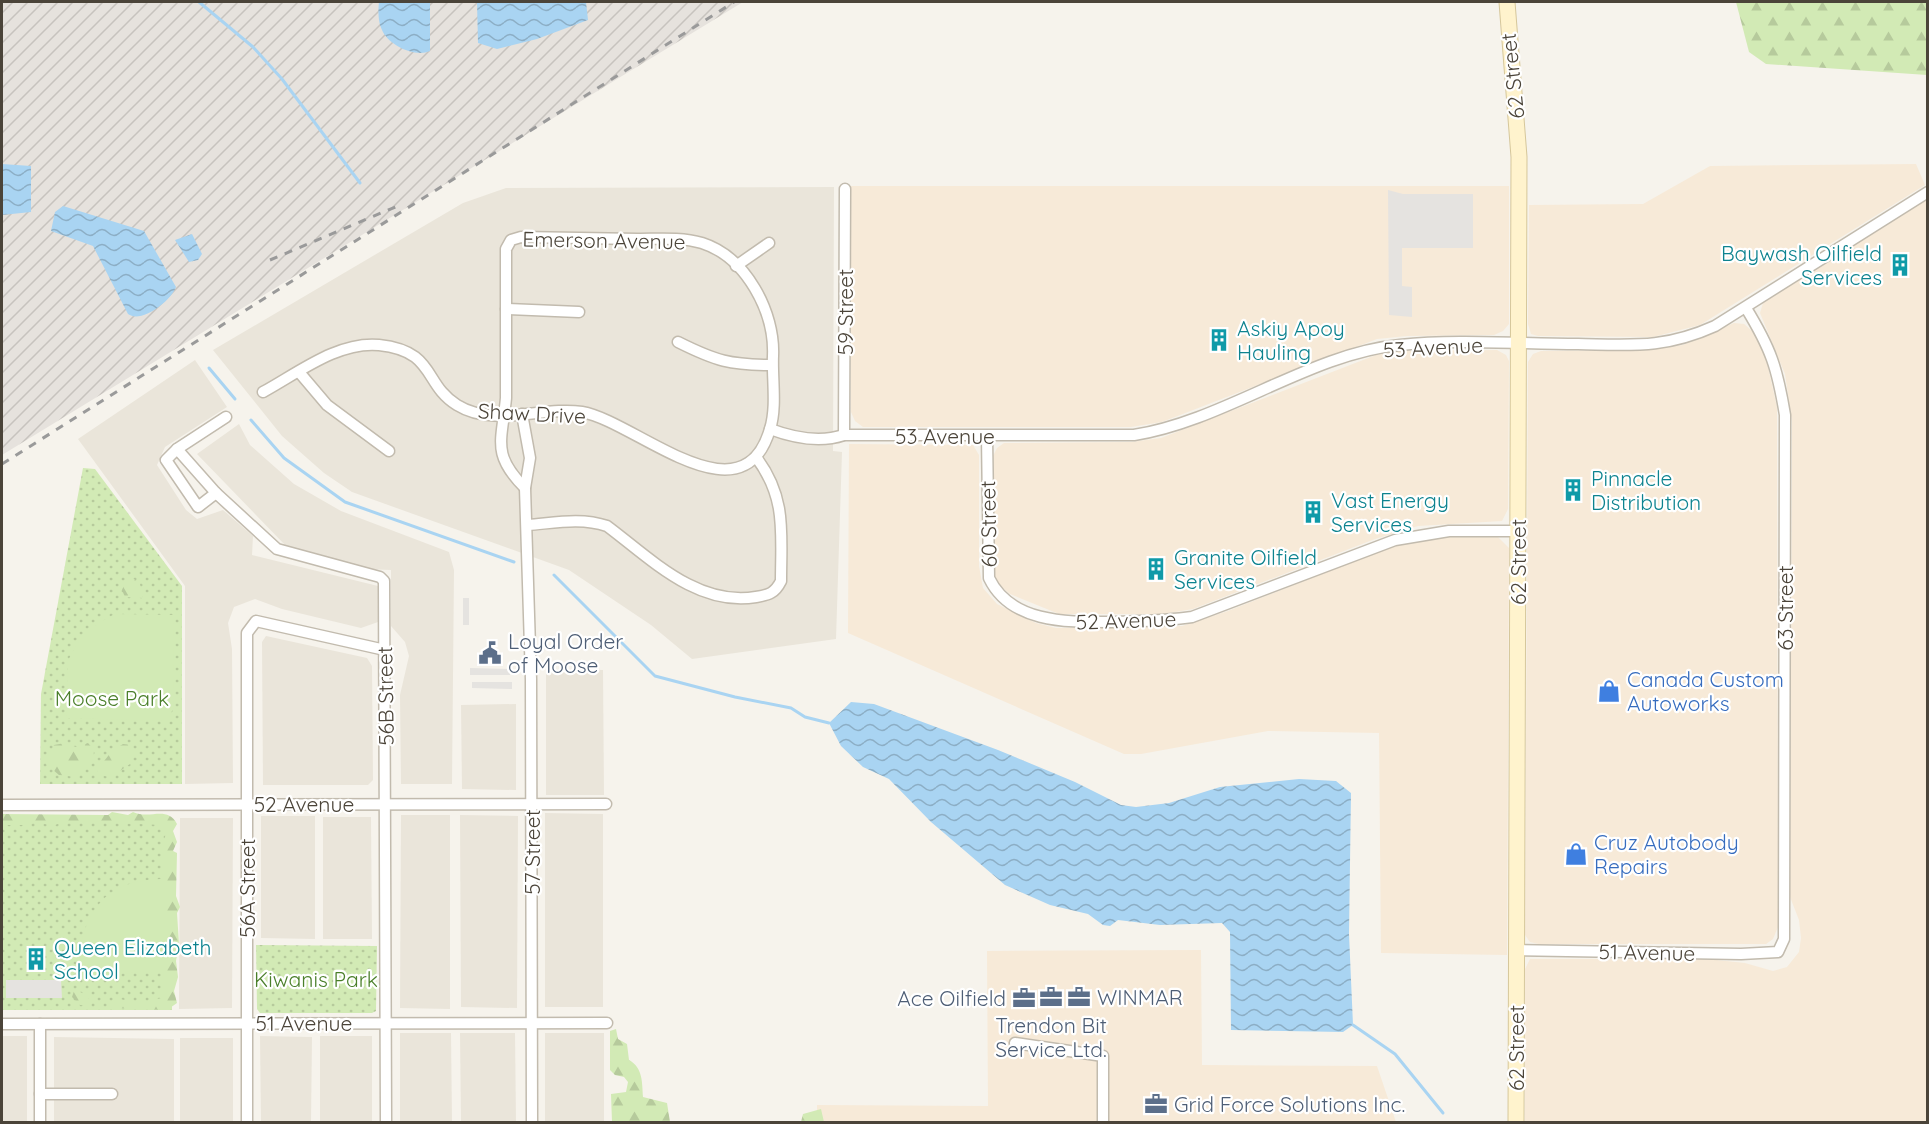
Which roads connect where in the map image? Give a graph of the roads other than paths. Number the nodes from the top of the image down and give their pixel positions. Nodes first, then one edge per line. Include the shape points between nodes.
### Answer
1 (1507, 2) edge
2 (845, 189) dead end
3 (1928, 192) edge
4 (769, 243) dead end
5 (736, 266) junction
6 (1746, 308) junction
7 (506, 309) junction
8 (579, 312) dead end
9 (678, 342) dead end
10 (1518, 344) junction
11 (772, 365) junction
12 (299, 372) junction
13 (263, 392) dead end
14 (522, 414) junction
15 (504, 415) junction
16 (226, 417) dead end
17 (770, 429) junction
18 (844, 435) junction
19 (987, 436) junction
20 (177, 449) junction
21 (389, 452) dead end
22 (756, 458) junction
23 (525, 489) junction
24 (216, 494) junction
25 (528, 525) junction
26 (1518, 531) junction
27 (1010, 603) joint
28 (385, 650) junction
29 (247, 804) junction
30 (386, 804) junction
31 (532, 804) junction
32 (606, 804) dead end
33 (2, 805) edge
34 (1516, 950) junction
35 (1778, 951) joint
36 (247, 1023) junction
37 (386, 1023) junction
38 (531, 1023) junction
39 (607, 1023) dead end
40 (2, 1024) edge
41 (40, 1024) junction
42 (1015, 1043) dead end
43 (40, 1094) junction
44 (112, 1094) dead end
45 (40, 1122) edge
46 (247, 1122) edge
47 (386, 1122) edge
48 (532, 1122) edge
49 (1103, 1122) edge
50 (1516, 1122) edge

1 - 10 main road, 62 Street via 1519,147
2 - 18 street, 59 Street
3 - 6 street, 53 Avenue
4 - 5 street
5 - 7 street, Emerson Avenue via 718,251 688,239 521,237 511,240 506,249
5 - 11 street, Emerson Avenue via 767,310
6 - 10 street, 53 Avenue via 1703,331 1655,345
6 - 35 street, 63 Street via 1769,345 1785,415 1785,927
7 - 8 street
7 - 15 street
9 - 11 street via 712,359 735,365
10 - 19 street, 53 Avenue via 1402,345 1374,349 1159,431
10 - 26 main road, 62 Street
11 - 17 street, Emerson Avenue
12 - 13 street, Shaw Drive
12 - 15 street, Shaw Drive via 359,345 399,348 424,364 456,405
12 - 21 street via 327,405
14 - 15 street, Shaw Drive
14 - 22 street, Shaw Drive via 552,410 593,415 621,425 702,467 721,470
14 - 23 street, 57 Street via 530,458
15 - 23 street via 500,448 505,466
16 - 20 street
17 - 18 street, 53 Avenue via 807,438
17 - 22 street
18 - 19 street, 53 Avenue
19 - 27 street, 60 Street via 989,578 995,590
20 - 24 street, 56B Street
20 - 24 street via 166,460 198,507
22 - 25 street via 769,474 778,496 781,582 777,591 768,595 728,598 693,588 607,526 595,522
23 - 25 street, 57 Street
24 - 28 street, 56B Street via 277,549 380,577 384,581
25 - 31 street, 57 Street
26 - 27 street, 52 Avenue via 1449,531 1395,540 1210,612 1164,621 1053,621
26 - 34 main road, 62 Street
28 - 29 street, 56A Street via 256,621 248,633
28 - 30 street, 56B Street
29 - 30 street, 52 Avenue
29 - 33 street, 52 Avenue
29 - 36 street, 56A Street
30 - 31 street, 52 Avenue
30 - 37 street, 56B Street
31 - 32 street, 52 Avenue
31 - 38 street, 57 Street
34 - 35 street, 51 Avenue via 1741,954
34 - 50 main road, 62 Street
36 - 37 street, 51 Avenue
36 - 41 street, 51 Avenue
36 - 46 street, 56A Street
37 - 38 street, 51 Avenue
37 - 47 street, 56B Street
38 - 39 street, 51 Avenue
38 - 48 street, 57 Street
40 - 41 street, 51 Avenue
41 - 43 street
42 - 49 street via 1103,1056
43 - 44 street
43 - 45 street

